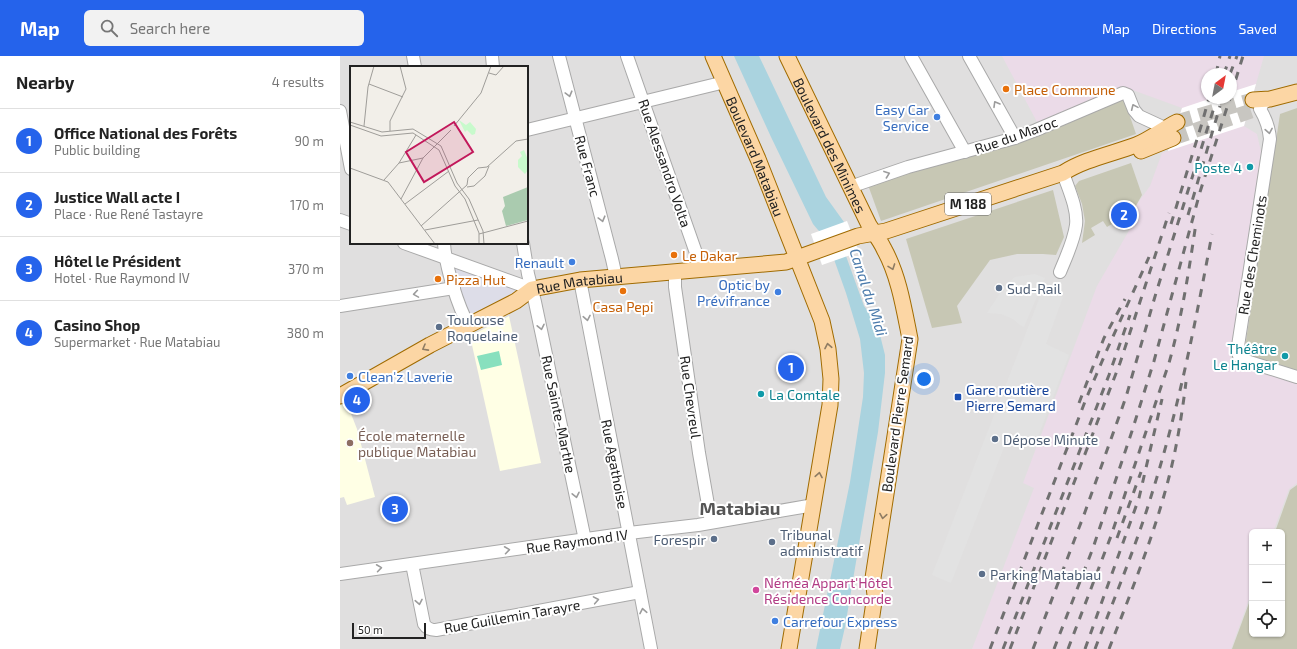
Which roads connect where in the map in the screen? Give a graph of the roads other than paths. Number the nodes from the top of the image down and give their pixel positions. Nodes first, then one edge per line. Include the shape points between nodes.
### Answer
1 (413, 56) edge
2 (492, 56) edge
3 (559, 56) edge
4 (627, 56) edge
5 (713, 56) edge
6 (787, 56) edge
7 (911, 56) edge
8 (969, 56) edge
9 (415, 66) edge
10 (493, 66) edge
11 (725, 82) junction
12 (1269, 101) edge
13 (644, 102) junction
14 (340, 111) edge
15 (576, 119) junction
16 (1171, 129) joint
17 (528, 130) edge
18 (1015, 138) junction
19 (965, 152) junction
20 (350, 164) edge
21 (1063, 173) junction
22 (850, 187) junction
23 (340, 220) edge
24 (350, 224) edge
25 (874, 233) junction
26 (407, 244) edge
27 (444, 244) edge
28 (523, 244) edge
29 (445, 258) junction
30 (797, 258) junction
31 (702, 270) junction
32 (675, 272) junction
33 (1060, 272) dead end
34 (616, 277) junction
35 (580, 280) junction
36 (454, 288) junction
37 (532, 289) junction
38 (340, 306) edge
39 (469, 326) junction
40 (1297, 376) edge
41 (340, 396) edge
42 (814, 505) junction
43 (710, 522) junction
44 (629, 533) junction
45 (585, 540) junction
46 (412, 564) junction
47 (340, 574) edge
48 (640, 592) junction
49 (651, 649) edge
50 (789, 649) edge
51 (867, 649) edge

1 - 9 street
2 - 10 street
3 -> 15 street, Rue Franc
4 - 13 street, Rue Alessandro Volta
5 - 11 main road, Boulevard Matabiau
6 - 22 main road, Boulevard des Minimes
7 - 19 street
18 -> 8 street
11 - 13 street
11 - 30 main road, Boulevard Matabiau
12 -> 40 street, Rue des Cheminots via 1265,117 1270,139 1238,346 1239,356 1244,360
13 - 15 street
13 - 31 street, Rue Alessandro Volta
14 - 20 street
15 - 17 street
15 -> 34 street, Rue Franc
16 -> 18 street, Rue du Maroc via 1139,116 1128,95 1123,93
16 - 21 main road, M 188 via 1151,147 1076,172
18 - 19 street, Rue du Maroc
22 -> 19 street, Rue du Maroc via 908,167
21 - 25 main road, M 188
21 - 33 street via 1076,213 1076,224
22 - 25 main road, Boulevard des Minimes
23 - 24 street
25 - 30 main road, Rue Matabiau via 858,236
25 -> 51 main road, Boulevard Pierre Semard via 886,251 898,284 910,339 873,578 875,595
26 - 29 street
27 - 29 street
28 - 37 street, Rue Sainte-Marthe
29 - 36 street
29 - 37 street
30 - 31 main road, Rue Matabiau via 786,262
42 -> 30 main road, Boulevard Matabiau via 830,405 831,379 822,321
31 - 32 main road, Rue Matabiau
32 - 34 main road, Rue Matabiau
32 - 43 street, Rue Chevreul via 675,287
34 - 35 main road, Rue Matabiau
35 - 37 main road, Rue Matabiau
35 -> 44 street, Rue Agathoise
36 -> 38 street
36 - 39 street
37 - 39 main road, Rue Matabiau via 516,301
37 -> 45 street, Rue Sainte-Marthe
39 -> 41 main road, Rue Matabiau
42 - 43 street, Rue Raymond IV
42 - 50 main road, Boulevard Matabiau
43 - 44 street, Rue Raymond IV
44 - 45 street, Rue Raymond IV
44 - 48 street, Rue Agathoise
46 -> 45 street, Rue Raymond IV
47 -> 46 street, Rue Raymond IV
46 -> 48 street, Rue Guillemin Tarayre via 424,624 431,630
49 -> 48 street, Rue Agathoise

